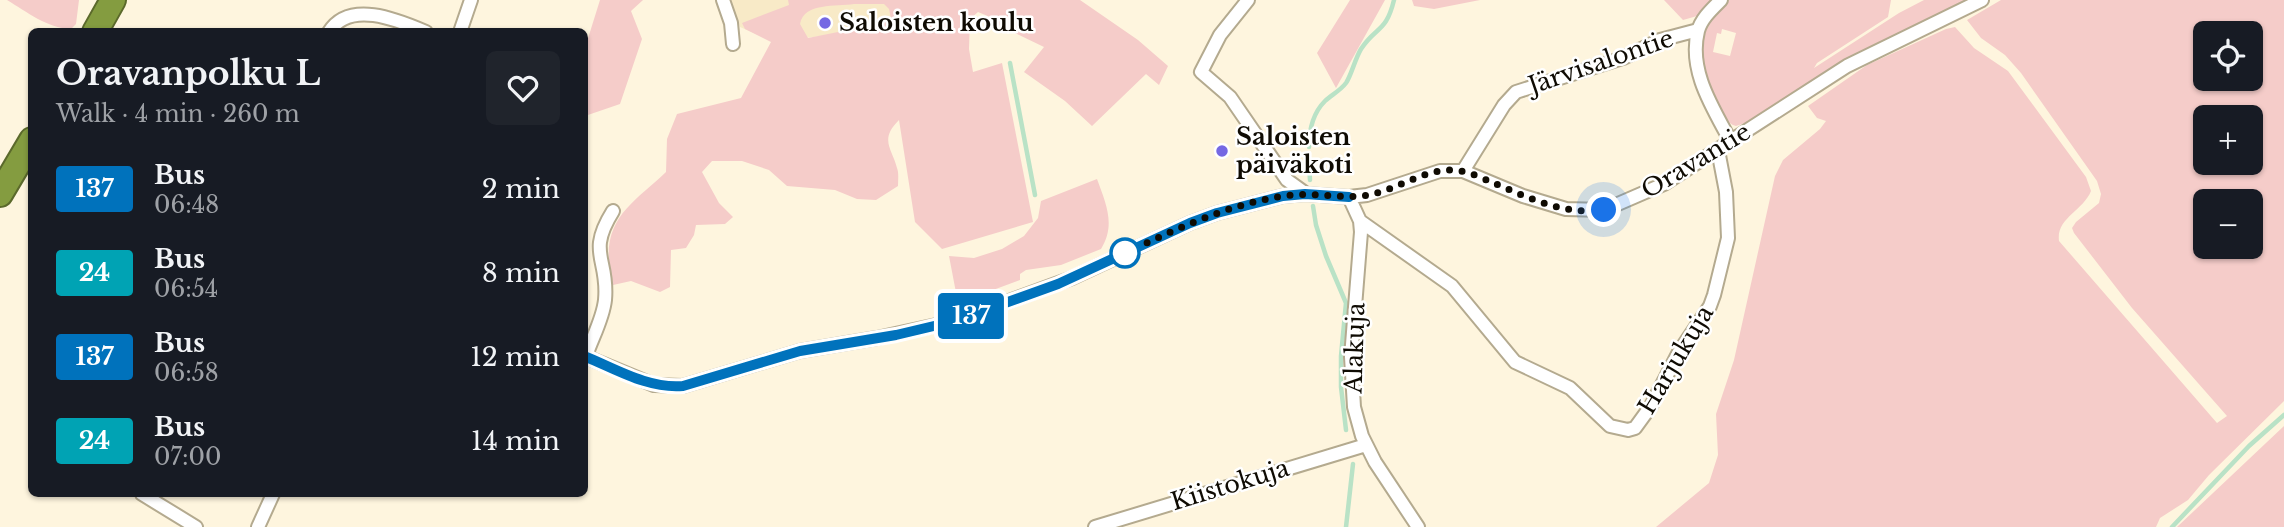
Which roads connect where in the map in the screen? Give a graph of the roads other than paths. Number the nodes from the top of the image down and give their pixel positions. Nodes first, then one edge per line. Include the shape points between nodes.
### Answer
1 (113, 0) edge
2 (471, 0) edge
3 (723, 0) edge
4 (1248, 0) edge
5 (1720, 0) edge
6 (1982, 0) edge
7 (97, 28) edge
8 (331, 28) edge
9 (416, 28) edge
10 (461, 28) edge
11 (1698, 30) junction
12 (733, 44) dead end
13 (1731, 142) junction
14 (28, 147) edge
15 (1718, 150) junction
16 (1463, 171) junction
17 (0, 194) edge
18 (1305, 194) junction
19 (1349, 197) junction
20 (613, 211) dead end
21 (1360, 221) junction
22 (588, 349) edge
23 (588, 357) edge
24 (1366, 445) junction
25 (147, 497) edge
26 (272, 497) edge
27 (196, 527) edge
28 (258, 527) edge
29 (1096, 527) edge
30 (1418, 527) edge

1 - 7 highway
2 - 10 street
3 - 12 street
4 - 18 street via 1220,35 1201,72 1230,97 1287,180
5 - 11 street, Järvisalontie
6 - 13 street, Oravantie via 1847,66
8 - 9 street via 341,14 356,10
11 - 13 street, Järvisalontie via 1699,75
11 - 16 street, Järvisalontie via 1516,92
13 - 15 street, Oravantie
14 - 17 highway
15 - 16 street, Oravantie via 1664,184 1604,210 1545,204
15 - 21 street, Harjukuja via 1728,238 1714,295 1651,406 1628,430 1610,426 1570,388 1515,362 1452,286
16 - 19 street, Oravantie via 1440,171 1382,192
18 - 19 street, Oravantie
18 - 23 street, Oravantie via 1204,217 1072,278 955,321 800,351 683,386 644,382
19 - 21 street, Alakuja
20 - 22 street via 599,240 604,309
21 - 24 street, Alakuja via 1350,374
24 - 29 street, Kiistokuja
24 - 30 street, Alakuja
25 - 27 street
26 - 28 street

